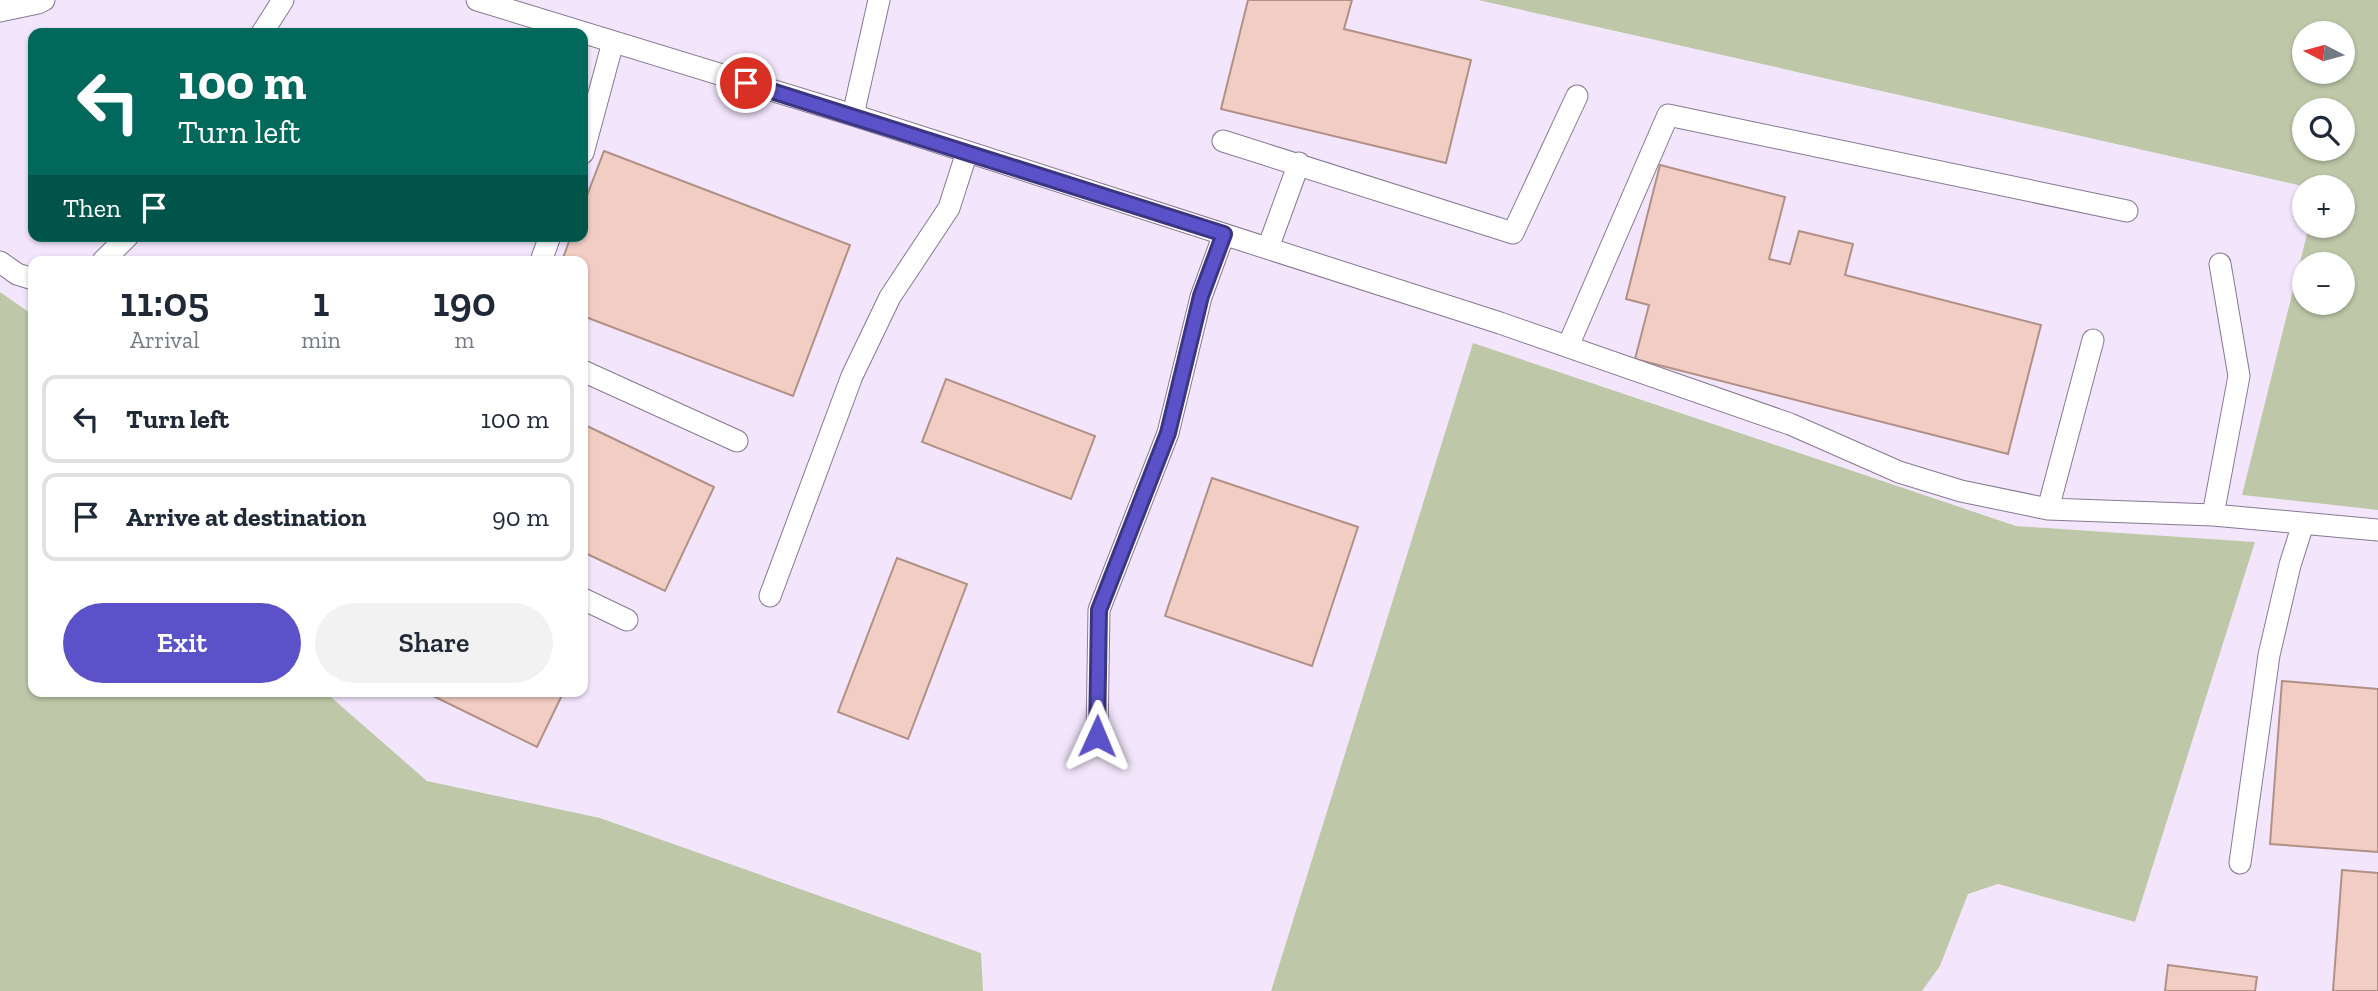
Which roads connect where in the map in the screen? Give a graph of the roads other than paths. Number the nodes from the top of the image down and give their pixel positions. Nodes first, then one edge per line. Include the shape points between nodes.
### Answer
1 (44, 0) edge
2 (283, 0) edge
3 (477, 0) edge
4 (879, 0) edge
5 (0, 11) edge
6 (265, 28) edge
7 (568, 28) edge
8 (588, 34) edge
9 (613, 42) junction
10 (1577, 96) dead end
11 (853, 115) junction
12 (588, 134) edge
13 (1223, 141) dead end
14 (967, 152) junction
15 (1299, 163) junction
16 (2127, 211) dead end
17 (1224, 234) junction
18 (122, 242) edge
19 (1268, 248) junction
20 (108, 256) edge
21 (0, 262) edge
22 (2220, 264) dead end
23 (28, 277) edge
24 (2093, 340) dead end
25 (1568, 346) junction
26 (588, 373) edge
27 (737, 441) dead end
28 (2048, 509) junction
29 (2213, 515) junction
30 (2303, 524) junction
31 (2378, 530) edge
32 (769, 596) dead end
33 (588, 601) edge
34 (627, 620) dead end
35 (1097, 736) dead end
36 (2240, 863) dead end

1 - 5 lane
2 - 6 lane
3 - 7 lane
4 - 11 lane
8 - 9 lane
9 - 11 lane
9 - 12 lane
10 - 15 lane via 1513,233
11 - 14 lane
13 - 15 lane
14 - 17 lane
14 - 32 lane via 949,208 890,297 852,376
15 - 19 lane
16 - 25 lane via 1668,115
17 - 19 lane
17 - 35 lane via 1201,296 1168,433 1099,610
18 - 20 lane
19 - 25 lane
21 - 23 lane
22 - 29 lane via 2239,376
24 - 28 lane
25 - 28 lane via 1790,424 1899,472
26 - 27 lane
28 - 29 lane
29 - 30 lane
30 - 31 lane
30 - 36 lane via 2269,655
33 - 34 lane

